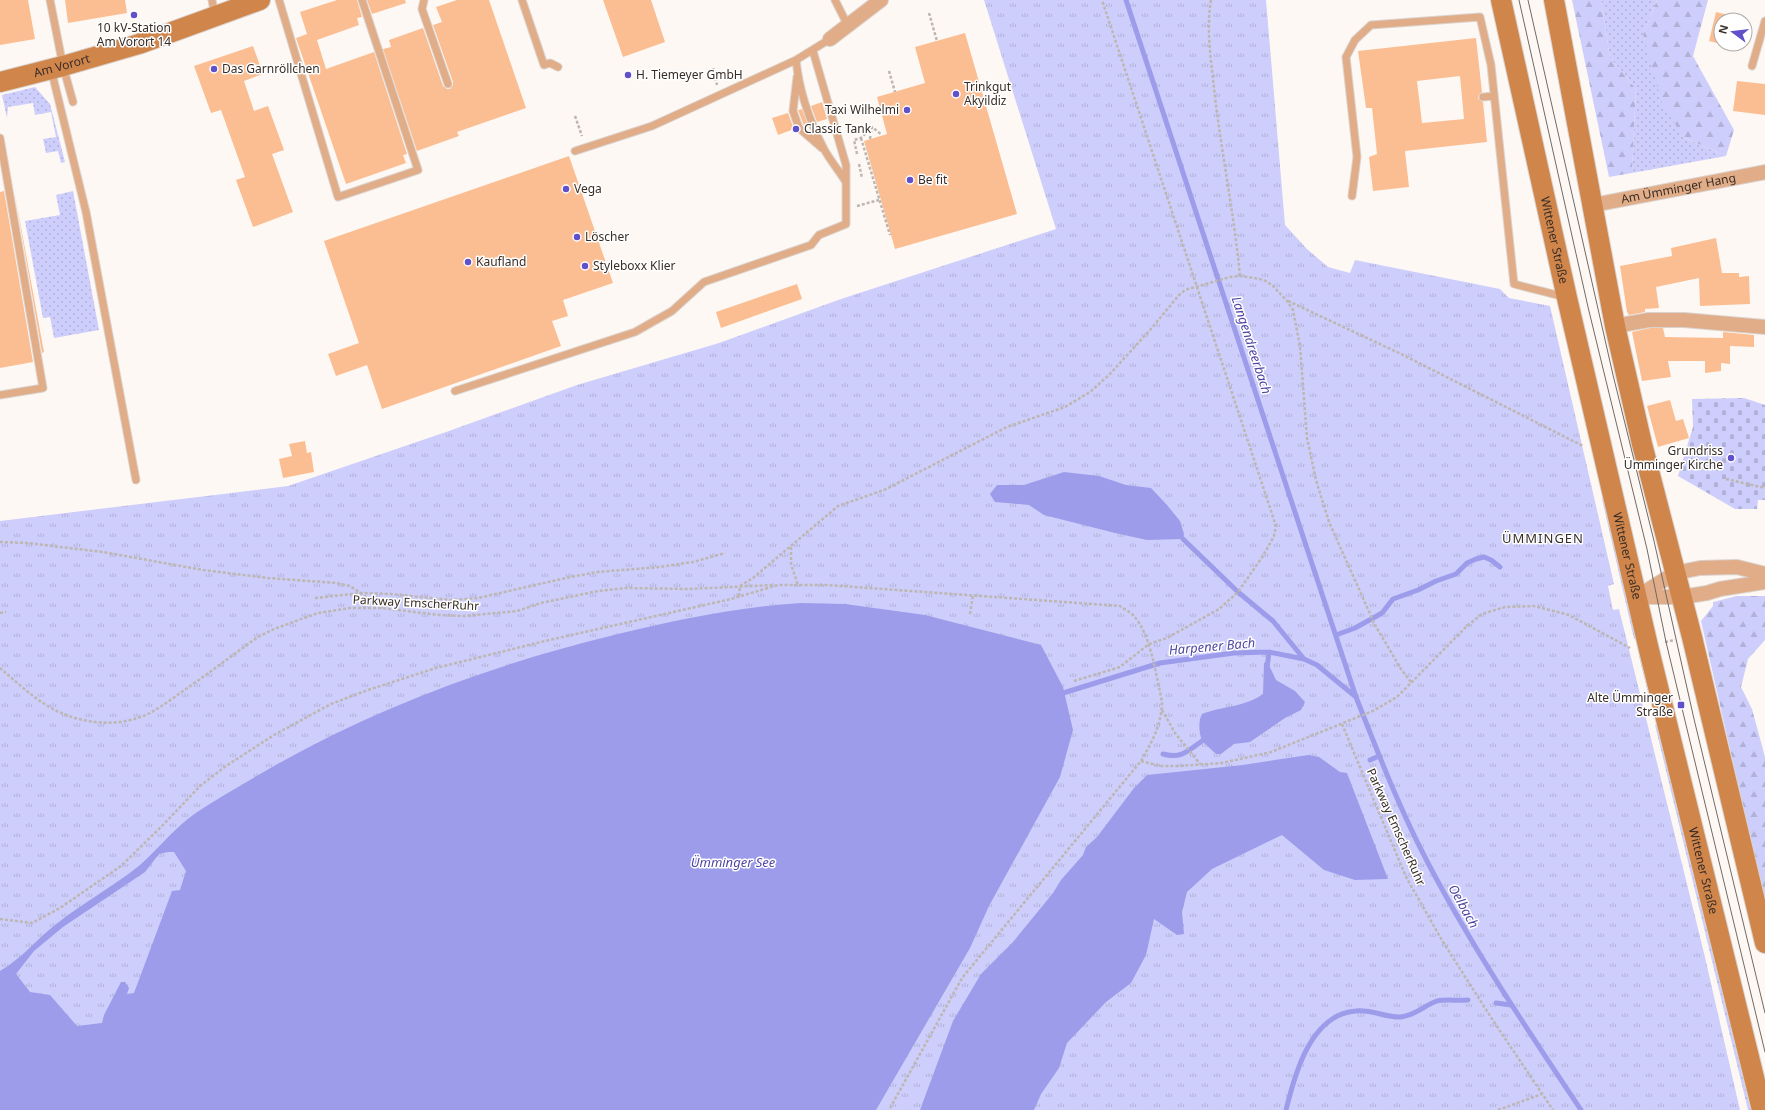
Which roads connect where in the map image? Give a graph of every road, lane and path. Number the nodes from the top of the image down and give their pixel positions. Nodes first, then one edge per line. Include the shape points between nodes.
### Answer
1 (50, 0) edge
2 (260, 0) edge
3 (279, 0) edge
4 (362, 0) edge
5 (424, 0) edge
6 (522, 0) edge
7 (835, 0) edge
8 (881, 0) edge
9 (1102, 0) edge
10 (1211, 0) edge
11 (1501, 0) edge
12 (1554, 0) edge
13 (213, 8) edge
14 (929, 12) dead end
15 (1765, 21) edge
16 (848, 26) junction
17 (830, 39) joint
18 (937, 41) dead end
19 (813, 51) junction
20 (796, 60) junction
21 (1752, 66) dead end
22 (57, 68) junction
23 (558, 68) dead end
24 (713, 68) dead end
25 (797, 70) junction
26 (889, 71) dead end
27 (0, 82) edge
28 (448, 84) dead end
29 (895, 92) dead end
30 (720, 95) junction
31 (1494, 96) junction
32 (1483, 97) dead end
33 (73, 102) dead end
34 (575, 116) dead end
35 (872, 126) junction
36 (882, 135) dead end
37 (0, 138) edge
38 (861, 138) junction
39 (870, 139) dead end
40 (586, 148) junction
41 (824, 150) junction
42 (576, 151) dead end
43 (857, 155) dead end
44 (858, 163) dead end
45 (1765, 172) edge
46 (862, 178) dead end
47 (846, 182) junction
48 (1352, 196) dead end
49 (879, 200) junction
50 (1593, 205) junction
51 (846, 209) junction
52 (890, 235) dead end
53 (1240, 276) junction
54 (1197, 287) junction
55 (1567, 298) junction
56 (1288, 301) junction
57 (1615, 326) junction
58 (1765, 327) edge
59 (455, 391) dead end
60 (0, 395) edge
61 (1586, 447) dead end
62 (1726, 479) dead end
63 (136, 480) dead end
64 (1765, 488) edge
65 (0, 542) edge
66 (791, 547) junction
67 (725, 553) dead end
68 (1675, 573) junction
69 (1765, 574) edge
70 (1765, 582) edge
71 (778, 585) junction
72 (798, 585) junction
73 (740, 586) junction
74 (361, 593) junction
75 (973, 595) junction
76 (739, 596) junction
77 (1637, 597) junction
78 (1682, 597) junction
79 (315, 598) dead end
80 (382, 608) junction
81 (6, 612) dead end
82 (0, 613) edge
83 (970, 614) dead end
84 (1678, 640) dead end
85 (1663, 643) dead end
86 (1149, 644) junction
87 (1633, 649) dead end
88 (0, 668) edge
89 (1074, 681) dead end
90 (1411, 682) junction
91 (1162, 710) junction
92 (1342, 724) junction
93 (1141, 761) junction
94 (1200, 764) junction
95 (0, 919) edge
96 (1765, 943) edge
97 (1542, 1094) junction
98 (889, 1110) edge
99 (1498, 1110) edge
100 (1553, 1110) edge
101 (1762, 1110) edge

1 - 22 lane
2 - 13 main road, Am Vorort
3 - 4 lane via 338,197 418,170
5 - 28 lane via 422,9
6 - 23 lane via 544,65 550,63
7 - 16 lane
8 - 16 street
9 - 54 path
10 - 53 path via 1211,61 1220,145
11 - 55 main road, Wittener Straße
12 - 50 main road
13 - 22 main road, Am Vorort via 139,44
14 - 18 path
15 - 21 lane
16 - 17 street
17 - 19 lane
19 - 20 lane
19 - 47 lane via 846,165
20 - 25 lane
20 - 30 lane
22 - 27 main road, Am Vorort
22 - 33 lane
22 - 63 lane
24 - 30 path
25 - 41 lane via 809,113
25 - 41 lane via 793,111 799,128
26 - 29 path
30 - 40 lane via 652,126
31 - 32 lane
31 - 48 lane via 1491,65 1480,17 1371,25 1355,40 1346,57 1357,157
31 - 55 lane via 1514,284
34 - 40 path
35 - 36 path
35 - 38 path
35 - 39 path
37 - 60 lane via 43,388
38 - 43 path via 854,140
38 - 49 path
40 - 42 lane
41 - 47 lane
44 - 46 path
45 - 50 street, Am Ümminger Hang
47 - 51 lane
49 - 51 path
49 - 52 path
50 - 57 main road
51 - 59 lane via 846,224 819,235 812,245 704,282 672,311 635,332
53 - 54 path
53 - 56 path via 1264,280
54 - 66 path via 1179,294 1131,351 1090,392 1065,407 1001,430 884,490 838,506
54 - 86 path via 1276,531 1263,556 1238,592 1219,609 1167,638
55 - 77 main road, Wittener Straße
56 - 61 path via 1402,354
56 - 90 path via 1298,331 1307,438 1329,522 1368,613
57 - 58 street via 1649,320 1684,320
57 - 68 main road
62 - 64 path
65 - 74 path via 103,552 203,570 268,578 336,583 350,586
66 - 72 path via 791,564
66 - 73 path
67 - 74 path via 693,562 660,567 597,572 478,598 451,600
68 - 69 street via 1700,568 1737,567
68 - 77 street
68 - 78 main road
70 - 78 street
71 - 72 path
71 - 73 path, Parkway EmscherRuhr
71 - 76 path
72 - 75 path
73 - 76 path
73 - 80 path, Parkway EmscherRuhr via 688,589 626,588 598,591 541,603 517,611 472,616
74 - 79 path
74 - 80 path
75 - 83 path
75 - 86 path via 1120,606 1133,615
76 - 95 path via 436,668 331,704 274,735 226,766 200,786 120,866 60,908 32,923
77 - 78 street
77 - 101 main road, Wittener Straße
78 - 96 main road
80 - 88 path, Parkway EmscherRuhr via 318,612 274,629 150,713 122,721 91,722 57,711
81 - 82 path
84 - 85 path
86 - 89 path via 1120,667
86 - 91 path
87 - 90 path via 1569,615 1534,606 1505,607 1482,614
90 - 92 path via 1397,697
91 - 93 path via 1155,736
91 - 94 path via 1175,733
92 - 94 path via 1271,752 1222,763
92 - 97 path, Parkway EmscherRuhr via 1406,877 1452,955
93 - 94 path via 1160,766
93 - 98 path via 962,978
97 - 99 path
97 - 100 path, Parkway EmscherRuhr

